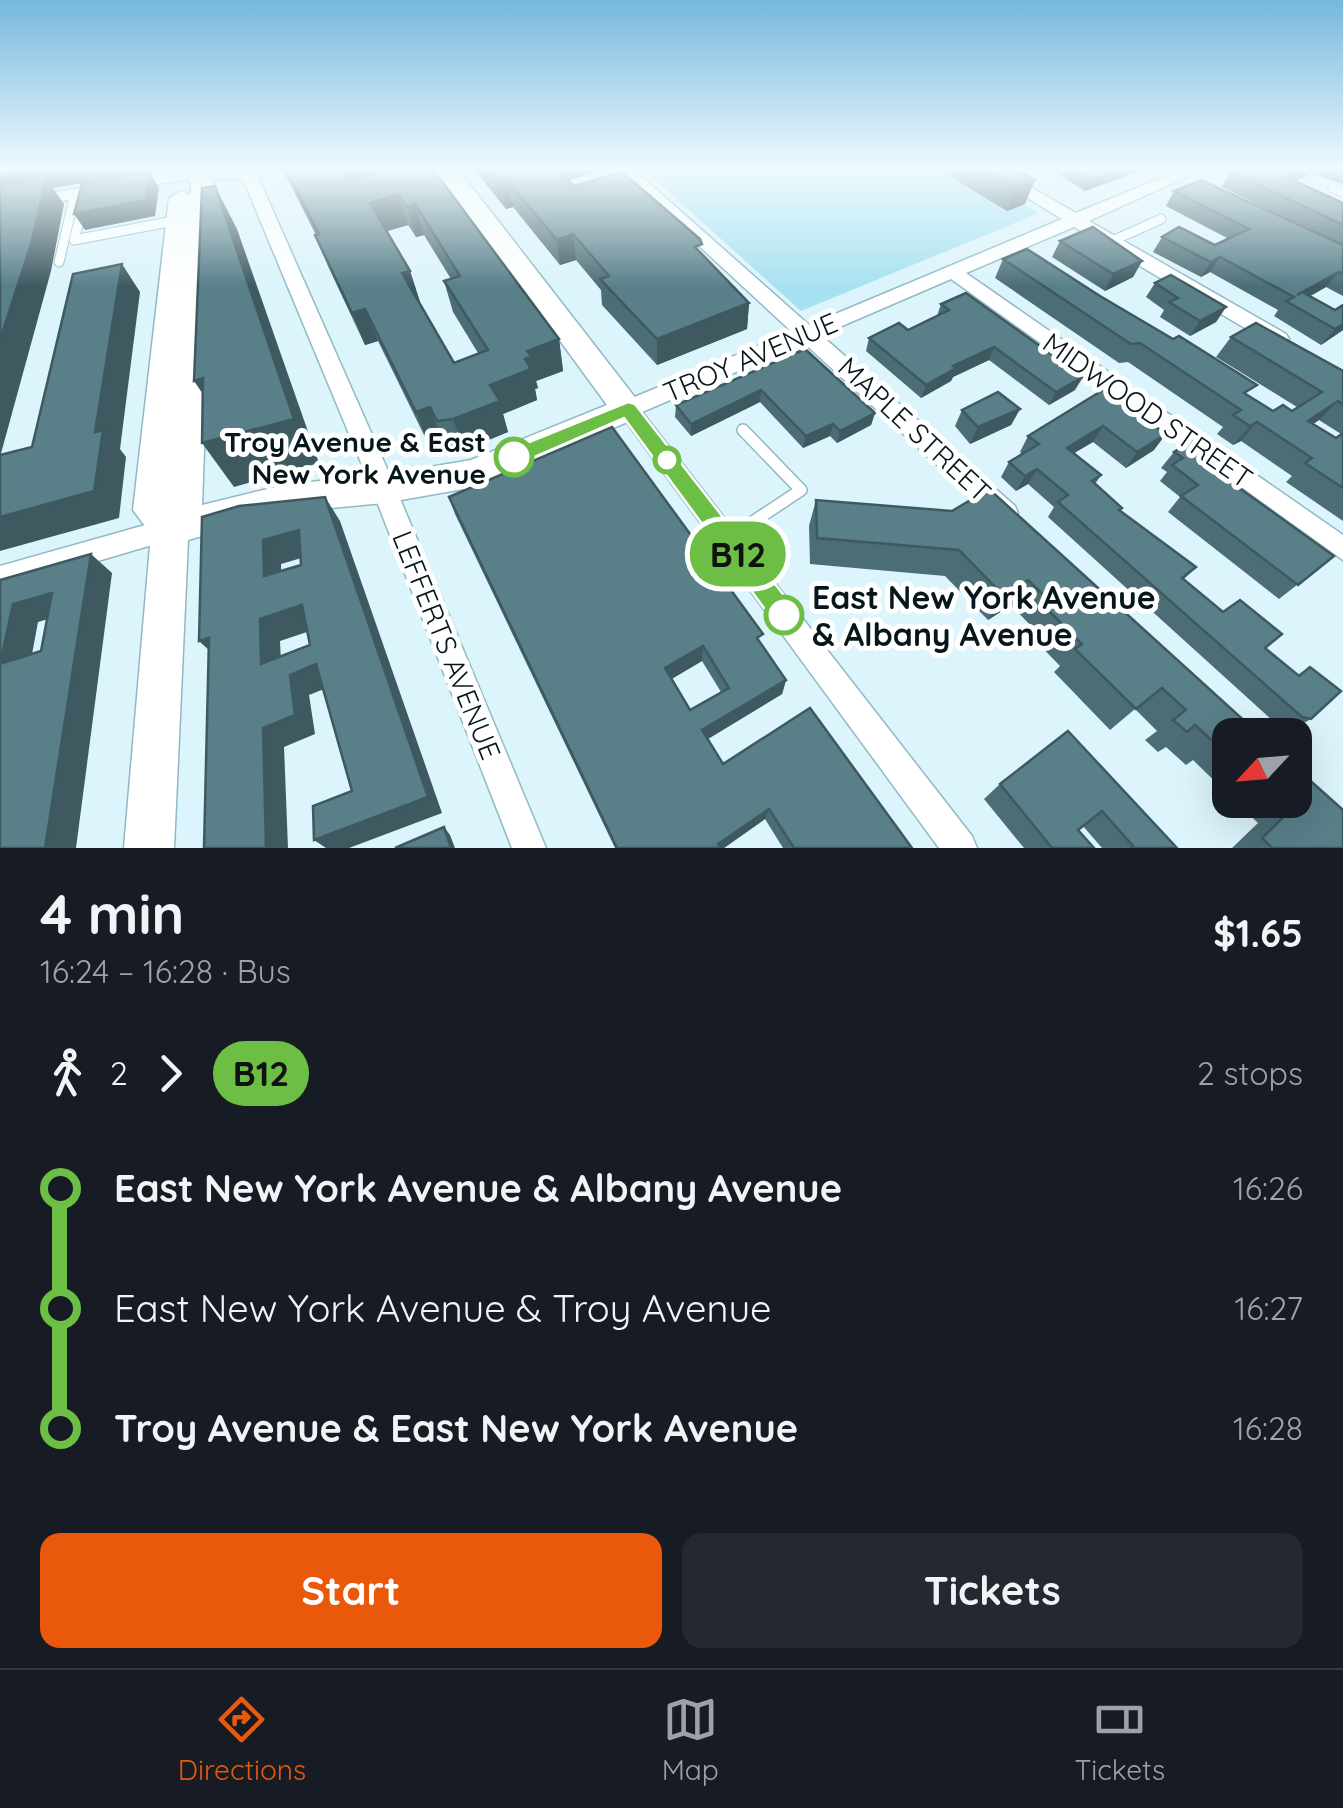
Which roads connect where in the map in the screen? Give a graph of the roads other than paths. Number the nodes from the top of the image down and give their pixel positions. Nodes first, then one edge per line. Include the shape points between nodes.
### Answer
1 (76, 208) edge
2 (79, 208) edge
3 (180, 208) edge
4 (203, 208) edge
5 (266, 208) edge
6 (475, 208) edge
7 (666, 208) edge
8 (1054, 208) edge
9 (1104, 208) edge
10 (1161, 219) dead end
11 (179, 220) junction
12 (1075, 220) junction
13 (1112, 241) junction
14 (59, 262) dead end
15 (953, 272) junction
16 (806, 333) junction
17 (1294, 347) edge
18 (628, 409) junction
19 (744, 430) dead end
20 (384, 489) junction
21 (170, 529) junction
22 (1029, 534) edge
23 (726, 539) junction
24 (1343, 549) edge
25 (0, 578) edge
26 (149, 848) edge
27 (529, 848) edge
28 (960, 848) edge

1 - 14 lane
2 - 11 lane via 74,240
3 - 11 main road
4 - 21 main road via 186,504
5 - 20 street, LEFFERTS AVENUE
6 - 18 main road
7 - 16 street, MAPLE STREET
8 - 12 street
9 - 12 street, TROY AVENUE
10 - 13 lane
11 - 21 main road via 151,510
12 - 13 street
12 - 15 street, TROY AVENUE
13 - 17 street
15 - 16 street, TROY AVENUE
15 - 24 street, MIDWOOD STREET
16 - 18 street, TROY AVENUE
16 - 22 street, MAPLE STREET
18 - 20 main road, TROY AVENUE via 475,473
18 - 23 street
19 - 23 lane via 801,490
20 - 21 main road, TROY AVENUE via 288,498
20 - 27 street, LEFFERTS AVENUE
21 - 25 street, TROY AVENUE
21 - 26 main road
23 - 28 street

